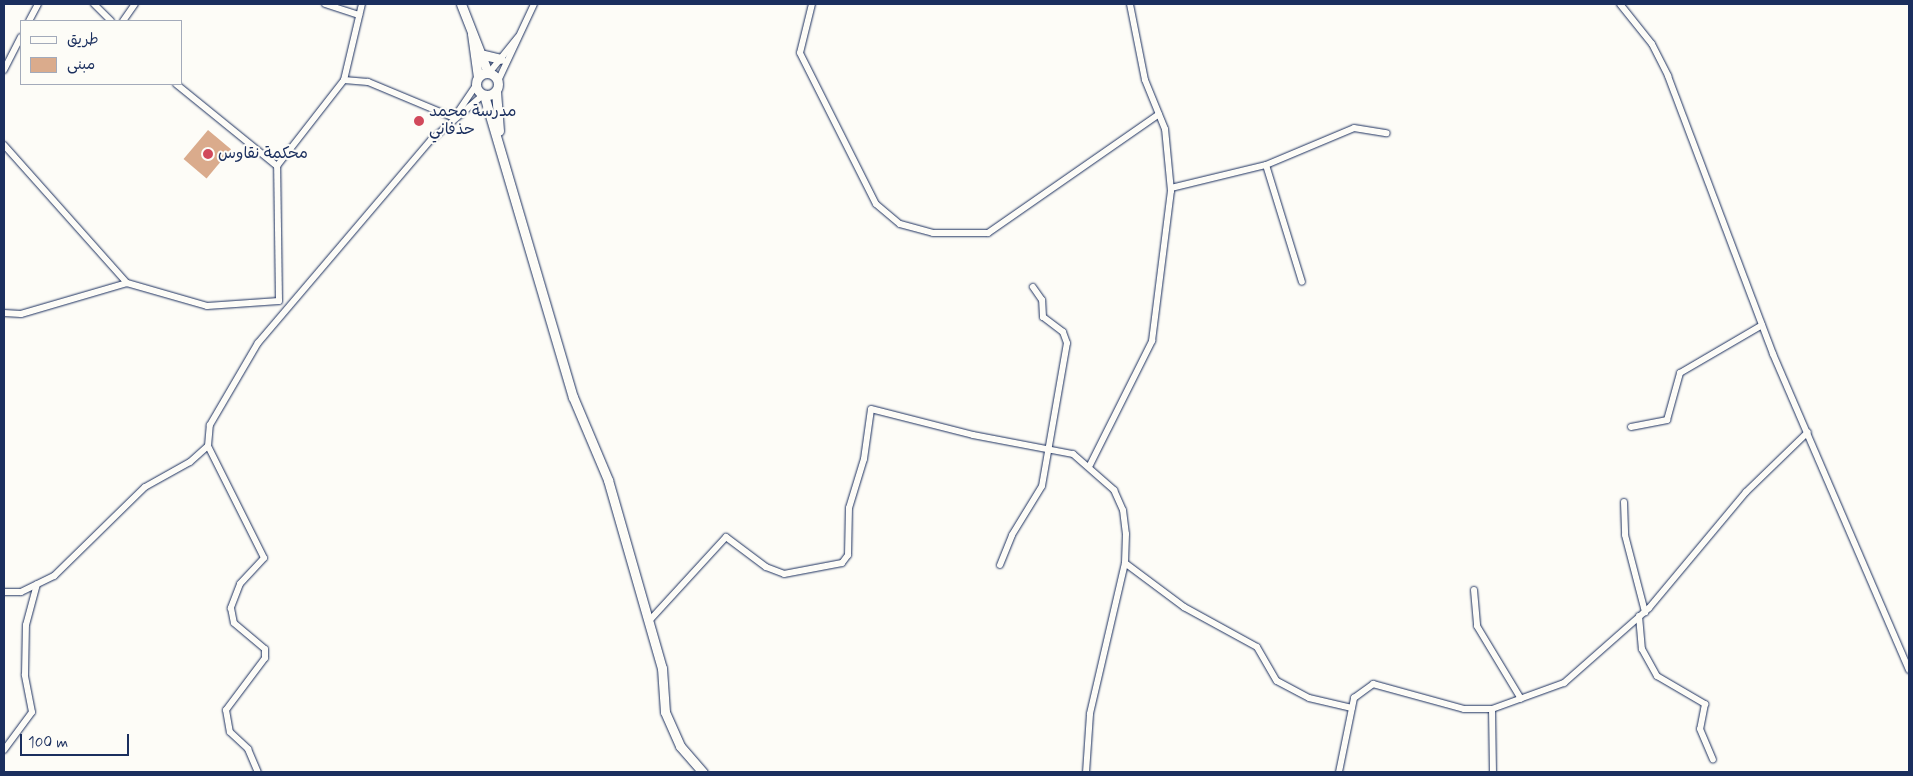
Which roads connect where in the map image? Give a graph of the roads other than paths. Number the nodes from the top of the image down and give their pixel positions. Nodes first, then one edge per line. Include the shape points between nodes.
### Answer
1 (38, 4) edge
2 (94, 4) edge
3 (135, 4) edge
4 (325, 4) edge
5 (362, 4) edge
6 (461, 4) edge
7 (534, 4) edge
8 (812, 4) edge
9 (1130, 4) edge
10 (1620, 4) edge
11 (359, 15) junction
12 (30, 20) edge
13 (110, 20) edge
14 (124, 20) edge
15 (522, 32) junction
16 (472, 34) junction
17 (20, 39) edge
18 (484, 55) junction
19 (501, 59) junction
20 (4, 70) edge
21 (488, 73) junction
22 (344, 80) junction
23 (477, 81) junction
24 (498, 81) junction
25 (177, 85) edge
26 (496, 92) junction
27 (481, 97) junction
28 (1159, 114) junction
29 (455, 115) junction
30 (498, 132) junction
31 (1387, 133) dead end
32 (4, 146) edge
33 (1266, 165) junction
34 (277, 166) junction
35 (1171, 188) junction
36 (1302, 282) dead end
37 (127, 283) junction
38 (1033, 287) dead end
39 (279, 301) junction
40 (292, 301) junction
41 (4, 313) edge
42 (1762, 325) junction
43 (1631, 427) dead end
44 (1808, 432) junction
45 (208, 446) junction
46 (1050, 448) junction
47 (1090, 465) junction
48 (1624, 502) dead end
49 (1125, 563) junction
50 (1000, 565) dead end
51 (37, 584) junction
52 (1474, 590) dead end
53 (4, 592) edge
54 (1642, 614) junction
55 (649, 622) junction
56 (1909, 670) edge
57 (1521, 699) junction
58 (1352, 708) junction
59 (1492, 709) junction
60 (4, 750) edge
61 (1713, 759) dead end
62 (699, 771) edge
63 (258, 772) edge
64 (1086, 772) edge
65 (1339, 772) edge
66 (1492, 772) edge

1 - 12 street
2 - 13 street
3 - 14 street
4 - 11 street
5 - 11 street
6 - 16 street
7 - 15 street
8 - 28 street via 800,53 876,204 900,224 934,233 988,233
9 - 28 street via 1145,80
10 - 42 street via 1652,44 1668,76
11 - 22 street
15 - 19 street
15 - 24 street
16 - 18 street
16 - 23 street
17 - 20 street
18 - 19 street
18 - 21 street
19 - 21 street
21 - 23 street
21 - 24 street
22 - 29 street via 368,82
22 - 34 street
23 - 27 street
23 - 29 street
24 - 26 street
25 - 34 street
26 - 27 street
26 - 30 street
27 - 29 street
27 - 30 street
28 - 35 street via 1166,129
29 - 40 street
30 - 55 street via 572,397 608,480
31 - 33 street via 1354,128
32 - 37 street
33 - 35 street
33 - 36 street
34 - 39 street
35 - 47 street via 1152,341
37 - 39 street via 207,306
37 - 41 street via 21,314
38 - 46 street via 1042,300 1043,317 1063,332 1067,343
39 - 40 street
40 - 45 street via 258,343 231,386 210,425
42 - 43 street via 1680,374 1667,420
42 - 44 street
44 - 54 street via 1746,492
44 - 56 street
45 - 51 street via 190,462 146,487 54,576
45 - 63 street via 264,558 240,584 231,608 234,623 265,649 265,658 226,710 230,732 248,750
46 - 47 street via 1073,454
46 - 50 street via 1042,486 1012,535
46 - 55 street via 972,435 871,409 864,459 849,508 848,555 842,563 784,574 766,567 726,537
47 - 49 street via 1114,490 1123,510
48 - 54 street via 1625,536
49 - 58 street via 1184,606 1256,647 1277,681 1309,698
49 - 64 street via 1101,655
51 - 53 street via 21,592
51 - 60 street via 26,625 24,675 32,712
52 - 57 street via 1477,626
54 - 57 street via 1564,683
54 - 61 street via 1642,649 1657,676 1705,704 1700,729
55 - 62 street via 662,668 669,726
57 - 59 street
58 - 59 street via 1354,698 1373,684 1464,709
58 - 65 street
59 - 66 street

